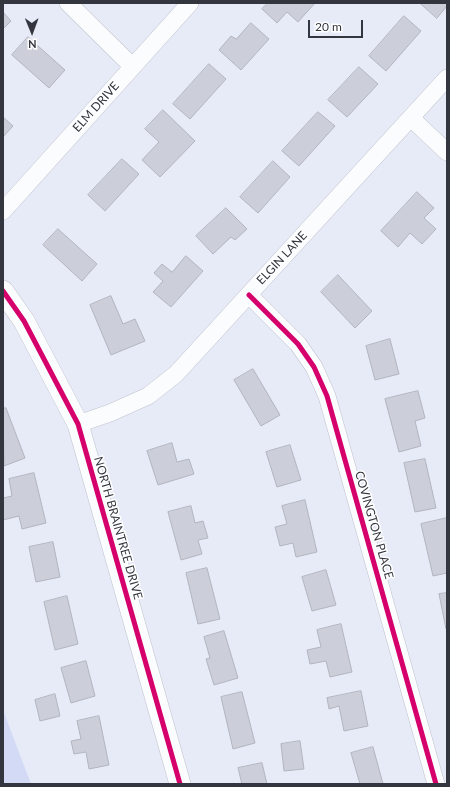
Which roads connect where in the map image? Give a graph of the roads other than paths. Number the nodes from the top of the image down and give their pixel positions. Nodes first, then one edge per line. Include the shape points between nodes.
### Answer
1 (68, 3) edge
2 (190, 3) edge
3 (132, 66) junction
4 (447, 78) edge
5 (411, 118) junction
6 (447, 152) edge
7 (3, 211) edge
8 (3, 291) edge
9 (249, 295) junction
10 (78, 424) junction
11 (180, 784) edge
12 (436, 784) edge

1 - 3 street
2 - 3 street, ELM DRIVE
3 - 7 street, ELM DRIVE
4 - 5 street, ELGIN LANE
5 - 6 street
5 - 9 street, ELGIN LANE
8 - 10 street, NORTH BRAINTREE DRIVE via 24,321
9 - 10 street, ELGIN LANE via 176,374 148,396
9 - 12 street, COVINGTON PLACE via 298,344 314,367 327,396
10 - 11 street, NORTH BRAINTREE DRIVE

